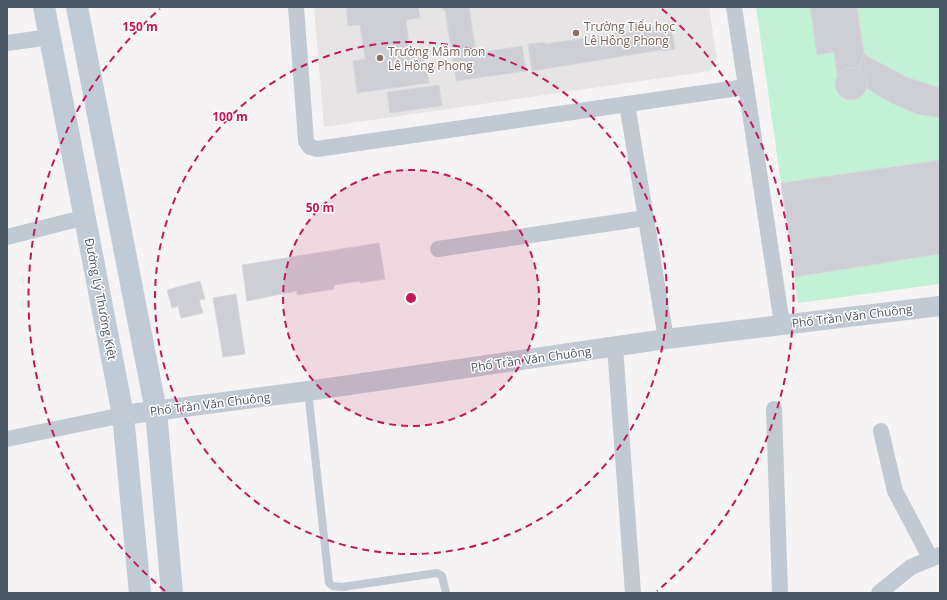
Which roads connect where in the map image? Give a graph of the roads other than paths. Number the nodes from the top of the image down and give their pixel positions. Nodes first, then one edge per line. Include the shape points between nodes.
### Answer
1 (44, 7) edge
2 (77, 7) edge
3 (296, 7) edge
4 (734, 7) edge
5 (50, 37) junction
6 (7, 43) edge
7 (745, 86) junction
8 (627, 104) junction
9 (86, 218) junction
10 (645, 218) junction
11 (7, 237) edge
12 (438, 249) dead end
13 (940, 306) edge
14 (782, 324) junction
15 (666, 340) junction
16 (615, 347) junction
17 (308, 391) junction
18 (774, 409) dead end
19 (156, 410) junction
20 (123, 415) junction
21 (881, 431) dead end
22 (7, 439) edge
23 (935, 557) edge
24 (140, 593) edge
25 (172, 593) edge
26 (446, 593) edge
27 (633, 593) edge
28 (780, 593) edge
29 (879, 593) edge

1 - 5 main road, Đường Lý Thường Kiệt
2 - 19 main road
3 - 8 street via 306,141 310,147 317,149
4 - 7 street
5 - 6 street
5 - 9 main road, Đường Lý Thường Kiệt
7 - 8 street
7 - 14 street
8 - 10 street
9 - 11 street
9 - 20 main road, Đường Lý Thường Kiệt
10 - 12 street
10 - 15 street
13 - 14 street, Phố Trần Văn Chuông
14 - 15 street, Phố Trần Văn Chuông
15 - 16 street, Phố Trần Văn Chuông
16 - 17 street, Phố Trần Văn Chuông
16 - 27 street
17 - 19 street, Phố Trần Văn Chuông
17 - 26 lane via 329,583 342,587 437,572 442,576
18 - 28 street
19 - 20 street, Phố Trần Văn Chuông
19 - 25 main road
20 - 22 street
20 - 24 main road, Đường Lý Thường Kiệt
21 - 23 street via 895,491
23 - 29 street via 911,567

